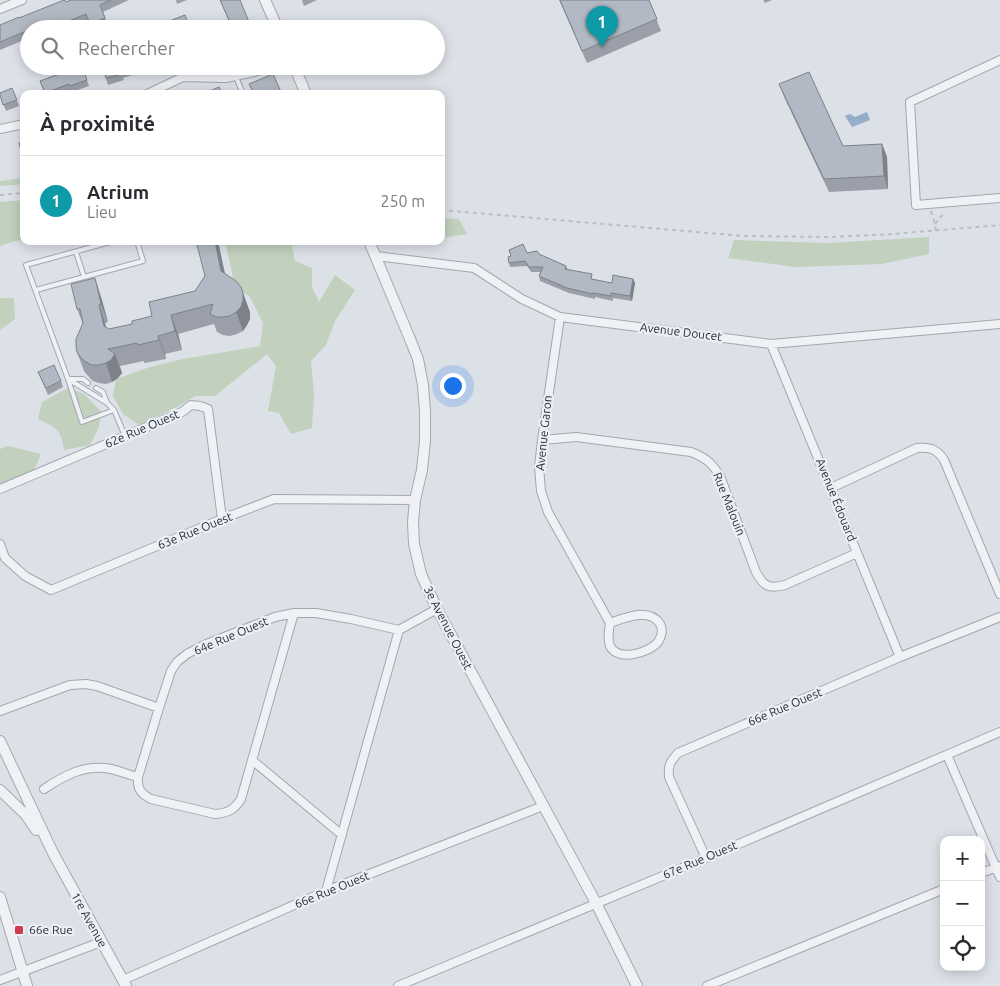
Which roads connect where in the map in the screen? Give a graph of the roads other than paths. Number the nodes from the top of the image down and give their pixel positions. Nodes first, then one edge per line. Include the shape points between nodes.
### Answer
1 (22, 0) edge
2 (265, 0) edge
3 (0, 9) edge
4 (274, 20) edge
5 (1000, 60) edge
6 (240, 75) edge
7 (298, 75) edge
8 (236, 76) junction
9 (156, 90) edge
10 (241, 90) edge
11 (304, 90) edge
12 (20, 125) edge
13 (0, 129) edge
14 (1000, 198) edge
15 (100, 245) edge
16 (139, 245) edge
17 (371, 245) edge
18 (76, 252) junction
19 (376, 256) junction
20 (84, 277) junction
21 (36, 290) junction
22 (560, 317) junction
23 (1000, 324) edge
24 (772, 344) junction
25 (68, 379) junction
26 (88, 383) dead end
27 (96, 388) dead end
28 (106, 403) junction
29 (114, 410) junction
30 (125, 436) junction
31 (542, 440) junction
32 (831, 488) junction
33 (0, 489) edge
34 (415, 500) junction
35 (222, 519) junction
36 (0, 544) edge
37 (856, 553) junction
38 (1000, 594) edge
39 (437, 609) junction
40 (294, 613) junction
41 (1000, 617) edge
42 (610, 623) junction
43 (398, 630) junction
44 (900, 657) junction
45 (159, 708) junction
46 (0, 711) edge
47 (1000, 732) edge
48 (0, 741) edge
49 (947, 755) junction
50 (252, 760) junction
51 (138, 777) junction
52 (44, 789) dead end
53 (0, 790) edge
54 (543, 806) junction
55 (342, 835) junction
56 (53, 853) junction
57 (706, 858) junction
58 (998, 866) edge
59 (985, 871) edge
60 (1000, 877) edge
61 (940, 891) edge
62 (326, 892) junction
63 (0, 897) edge
64 (596, 903) junction
65 (101, 942) junction
66 (23, 971) junction
67 (0, 980) edge
68 (124, 983) edge
69 (27, 986) edge
70 (398, 986) edge
71 (637, 986) edge
72 (706, 986) edge

1 - 3 street
2 - 4 street
5 - 14 street via 910,102 916,205
6 - 8 street
7 - 11 street
8 - 9 street via 183,78
8 - 10 lane
12 - 13 street
15 - 18 lane
16 - 20 lane via 143,261
17 - 19 street, 3e Avenue Ouest
18 - 20 lane
18 - 21 lane via 26,266
19 - 22 street, Avenue Doucet via 474,268 522,299
19 - 34 street, 3e Avenue Ouest via 418,359 423,385 425,442
20 - 21 lane
21 - 25 lane
22 - 24 street, Avenue Doucet
22 - 31 street, Avenue Garon
23 - 24 street, Avenue Doucet
24 - 32 street, Avenue Édouard
25 - 26 lane via 83,379
25 - 28 lane
25 - 29 lane via 82,422
27 - 28 lane via 103,392
28 - 29 lane
29 - 30 lane
30 - 33 street, 62e Rue Ouest
30 - 35 street, 62e Rue Ouest via 182,412 191,405 208,409
31 - 37 street, Rue Malouin via 576,437 691,452 704,457 720,476 756,572 766,586 785,585
31 - 42 street, Avenue Garon via 539,467 541,491 548,512
32 - 37 street, Avenue Édouard
32 - 38 street via 917,448 933,449 944,460
34 - 35 street, 63e Rue Ouest via 274,499
34 - 39 street, 3e Avenue Ouest via 414,544 421,574
35 - 36 street, 63e Rue Ouest via 51,590 25,576 5,558
37 - 44 street, Avenue Édouard
39 - 43 street
39 - 54 street, 3e Avenue Ouest
40 - 43 street, 64e Rue Ouest via 316,613
40 - 45 street, 64e Rue Ouest via 276,617 187,654 171,671
40 - 50 street
41 - 44 street, 66e Rue Ouest
42 - 42 street, Avenue Garon via 610,646 626,655 647,649 657,642 661,634 656,618 649,615 640,614
43 - 55 street
44 - 57 street, 66e Rue Ouest via 678,753 670,761 669,777
45 - 46 street via 86,684 70,685
45 - 51 street, 64e Rue Ouest
47 - 49 street, 67e Rue Ouest
48 - 56 street, 1re Avenue
49 - 57 street, 67e Rue Ouest
49 - 58 street
50 - 51 street via 241,799 236,807 223,813 215,814 151,799 140,791
50 - 55 street
51 - 52 street via 111,769 80,770
53 - 56 street, 1re Avenue via 26,815
54 - 62 street, 66e Rue Ouest
54 - 64 street, 3e Avenue Ouest
55 - 62 street
56 - 65 street, 1re Avenue
57 - 64 street, 67e Rue Ouest
58 - 59 street
58 - 60 street
61 - 72 street
62 - 68 street, 66e Rue Ouest
63 - 66 street
64 - 70 street, 67e Rue Ouest
64 - 71 street, 3e Avenue Ouest
65 - 66 street
65 - 68 street, 1re Avenue
66 - 67 street
66 - 69 street

